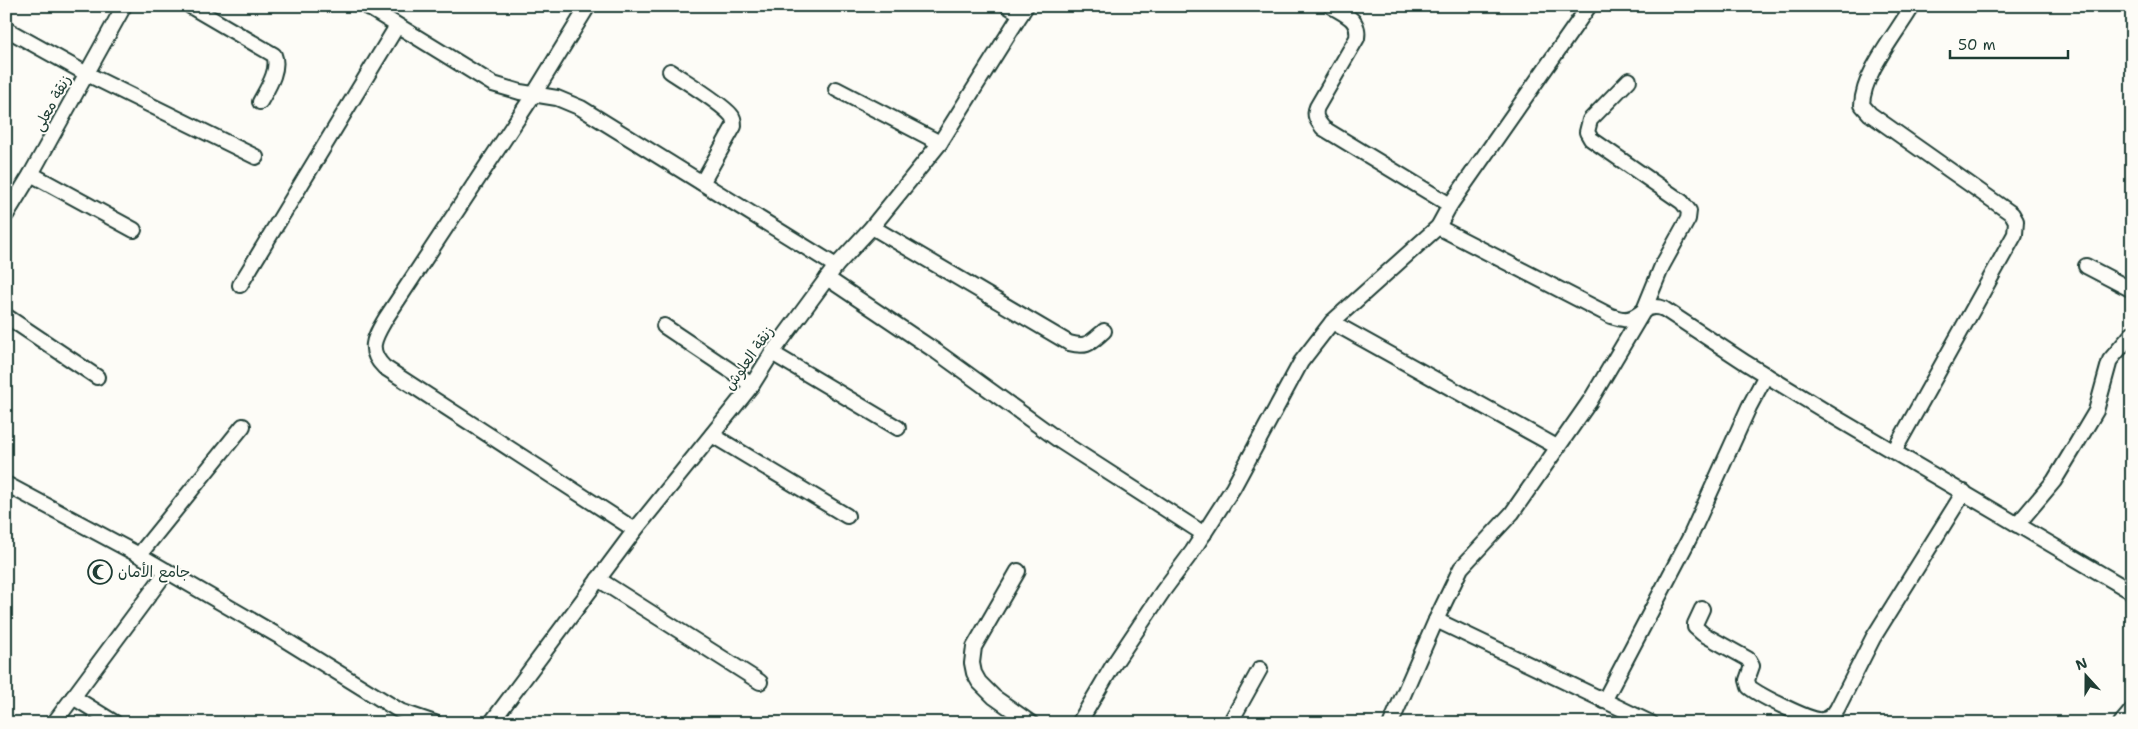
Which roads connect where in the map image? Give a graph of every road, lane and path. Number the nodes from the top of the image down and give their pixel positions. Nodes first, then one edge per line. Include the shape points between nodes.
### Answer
1 (124, 6) edge
2 (190, 6) edge
3 (366, 6) edge
4 (588, 6) edge
5 (1008, 6) edge
6 (1331, 6) edge
7 (1589, 6) edge
8 (1023, 10) edge
9 (1910, 10) dead end
10 (397, 26) junction
11 (6, 29) edge
12 (670, 71) dead end
13 (87, 74) junction
14 (1629, 80) dead end
15 (836, 89) dead end
16 (534, 94) junction
17 (260, 102) dead end
18 (940, 143) junction
19 (256, 157) dead end
20 (32, 174) junction
21 (702, 183) junction
22 (1450, 205) junction
23 (6, 215) edge
24 (872, 227) junction
25 (1438, 227) junction
26 (134, 230) dead end
27 (836, 266) junction
28 (2086, 266) dead end
29 (827, 278) junction
30 (240, 285) dead end
31 (2132, 290) edge
32 (1644, 310) junction
33 (6, 316) edge
34 (1332, 322) junction
35 (664, 326) dead end
36 (1104, 331) dead end
37 (2132, 334) edge
38 (772, 353) junction
39 (1766, 375) junction
40 (97, 377) dead end
41 (752, 385) junction
42 (243, 426) dead end
43 (898, 428) dead end
44 (712, 435) junction
45 (1557, 447) junction
46 (1894, 451) junction
47 (8, 488) edge
48 (1964, 492) junction
49 (847, 516) dead end
50 (2017, 525) junction
51 (636, 530) junction
52 (1204, 534) junction
53 (139, 555) junction
54 (167, 571) junction
55 (1018, 571) dead end
56 (598, 579) junction
57 (2132, 592) edge
58 (1702, 609) dead end
59 (1436, 620) junction
60 (1260, 669) dead end
61 (760, 682) dead end
62 (73, 697) junction
63 (1604, 701) junction
64 (2132, 710) edge
65 (54, 723) edge
66 (115, 723) edge
67 (434, 723) edge
68 (491, 723) edge
69 (1031, 723) edge
70 (1079, 723) edge
71 (1230, 723) edge
72 (1392, 723) edge
73 (1651, 723) edge
74 (2121, 723) edge

1 - 13 street, زنقة معلى
2 - 17 street via 274,55 273,76
3 - 10 street
4 - 16 street
5 - 8 street
6 - 22 street via 1353,21 1358,29 1357,38 1317,107 1317,120 1324,128
7 - 22 street
8 - 18 street, زنقة العلوش
9 - 46 street via 1867,81 1862,105 1870,114 2012,214 2017,227
10 - 16 street via 492,84
10 - 30 street
11 - 13 street
12 - 21 street via 727,112 734,122
13 - 19 street
13 - 20 street, زنقة معلى
14 - 32 street via 1590,120 1587,132 1591,139 1682,202 1689,211
15 - 18 street
16 - 21 street via 557,98 581,108
16 - 51 street via 386,318 375,338 373,350 384,367
18 - 24 street, زنقة العلوش
20 - 23 street, زنقة معلى
20 - 26 street
21 - 27 street
22 - 25 street
24 - 27 street, زنقة العلوش
24 - 36 street via 1069,343 1082,346
25 - 32 street via 1611,316 1629,318
25 - 34 street
27 - 29 street, زنقة العلوش
28 - 31 street
29 - 38 street, زنقة العلوش
29 - 52 street via 1060,441
32 - 39 street via 1656,306 1664,309
32 - 45 street via 1590,401
33 - 40 street
34 - 45 street
34 - 52 street via 1301,362 1233,488
35 - 41 street
37 - 50 street via 2110,360 2096,411 2077,443 2054,481
38 - 41 street, زنقة العلوش
38 - 43 street
39 - 46 street
39 - 63 street via 1690,537
41 - 44 street, زنقة العلوش
42 - 53 street
44 - 49 street
44 - 51 street, زنقة العلوش
45 - 59 street via 1504,523 1461,568
46 - 48 street
47 - 53 street
48 - 50 street
48 - 58 street via 1873,638 1838,709 1824,720 1803,716 1749,687 1747,680 1752,666 1748,659 1695,627
50 - 57 street
51 - 56 street, زنقة العلوش
52 - 70 street via 1112,666
53 - 54 street
54 - 62 street
54 - 67 street via 400,711
55 - 69 street via 974,647 972,662 979,682
56 - 61 street
56 - 68 street, زنقة العلوش
59 - 63 street
59 - 72 street
60 - 71 street
62 - 65 street
62 - 66 street
63 - 73 street
64 - 74 street

